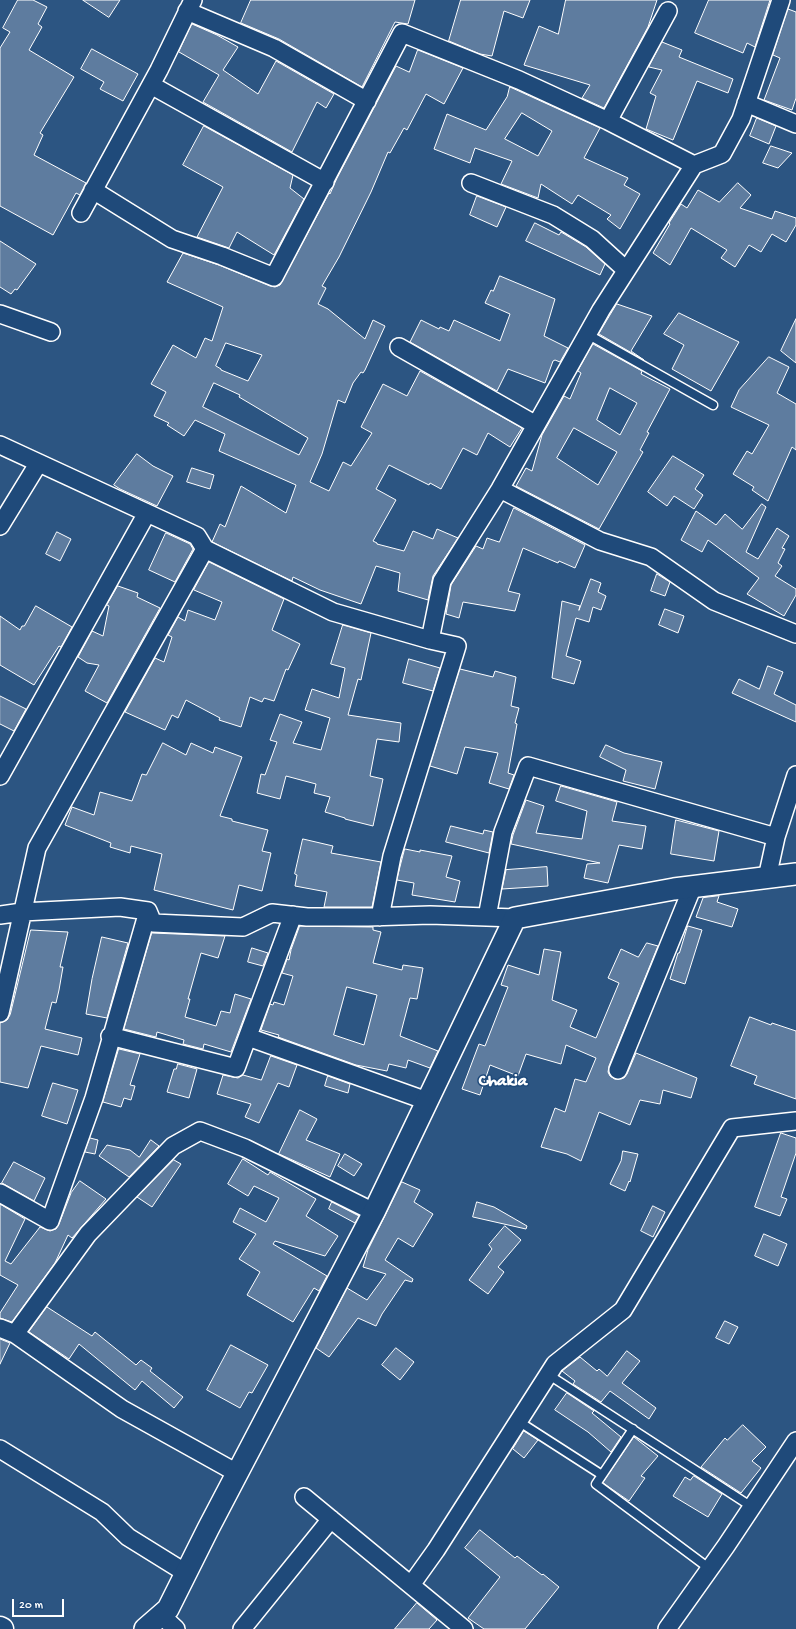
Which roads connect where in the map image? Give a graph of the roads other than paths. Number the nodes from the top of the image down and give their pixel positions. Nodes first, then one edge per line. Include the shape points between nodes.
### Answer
1 (781, 0) edge
2 (190, 5) edge
3 (668, 11) dead end
4 (150, 85) junction
5 (367, 101) junction
6 (746, 104) junction
7 (608, 121) junction
8 (796, 124) edge
9 (694, 165) junction
10 (325, 182) junction
11 (471, 182) dead end
12 (93, 190) junction
13 (81, 213) dead end
14 (626, 270) junction
15 (0, 314) edge
16 (51, 332) dead end
17 (587, 334) junction
18 (399, 347) dead end
19 (714, 405) dead end
20 (536, 426) junction
21 (0, 446) edge
22 (38, 464) junction
23 (500, 489) junction
24 (147, 513) junction
25 (0, 526) edge
26 (205, 549) junction
27 (796, 634) edge
28 (430, 640) junction
29 (796, 775) edge
30 (0, 776) edge
31 (776, 837) junction
32 (796, 874) edge
33 (767, 878) junction
34 (693, 886) junction
35 (148, 911) junction
36 (22, 912) junction
37 (0, 915) edge
38 (293, 915) junction
39 (380, 917) junction
40 (488, 917) junction
41 (516, 918) junction
42 (0, 1012) edge
43 (110, 1036) junction
44 (248, 1037) junction
45 (618, 1070) dead end
46 (427, 1101) junction
47 (796, 1121) edge
48 (0, 1193) edge
49 (374, 1212) junction
50 (8, 1331) edge
51 (549, 1375) junction
52 (518, 1421) junction
53 (633, 1429) junction
54 (796, 1441) edge
55 (0, 1449) edge
56 (237, 1473) junction
57 (602, 1475) junction
58 (304, 1496) dead end
59 (752, 1507) junction
60 (331, 1519) junction
61 (710, 1569) junction
62 (186, 1573) junction
63 (411, 1585) junction
64 (161, 1615) junction
65 (145, 1629) edge
66 (176, 1629) edge
67 (242, 1629) edge
68 (464, 1629) edge
69 (667, 1629) edge

1 - 6 street
2 - 4 street
2 - 5 street via 274,48
3 - 7 street
4 - 10 street
4 - 12 street
5 - 7 street via 402,33 520,80
5 - 10 street
6 - 8 street
6 - 9 street via 722,154
7 - 9 street
9 - 14 street
10 - 12 street via 274,277 172,239
11 - 14 street via 553,215 592,239
12 - 13 street
14 - 17 street
15 - 16 street
17 - 19 lane
17 - 20 street
18 - 20 street
20 - 23 street
21 - 22 street
22 - 24 street
22 - 25 street
23 - 27 street via 600,540 651,557 714,601
23 - 28 street via 442,581
24 - 26 street via 197,536
24 - 30 street
26 - 28 street via 333,612
26 - 36 street via 37,848
28 - 39 street via 458,646 392,856
29 - 31 street
31 - 33 street
31 - 40 street via 528,766 503,832
32 - 33 street
33 - 34 street
34 - 41 street
34 - 45 street
35 - 36 street via 120,908
35 - 38 street via 153,923 244,927 272,913
35 - 43 street
36 - 37 street
36 - 42 street
38 - 39 street
38 - 44 street
39 - 40 street
40 - 41 street
41 - 46 street
43 - 44 street via 236,1068
43 - 48 street via 94,1098 50,1221
44 - 46 street
46 - 49 street
47 - 51 street via 732,1128 622,1310 555,1364
49 - 50 street via 245,1148 200,1131 173,1146 88,1234
49 - 56 street
50 - 56 street via 122,1409
51 - 52 street
51 - 53 lane
52 - 57 lane
52 - 63 street
53 - 57 lane
53 - 59 lane
54 - 59 street
55 - 62 street via 102,1512 128,1537
56 - 62 street
57 - 61 lane via 596,1484
58 - 60 street
59 - 61 street
60 - 63 street
60 - 67 street
61 - 69 street
62 - 64 street via 168,1609
63 - 68 street
64 - 65 street
64 - 66 street

